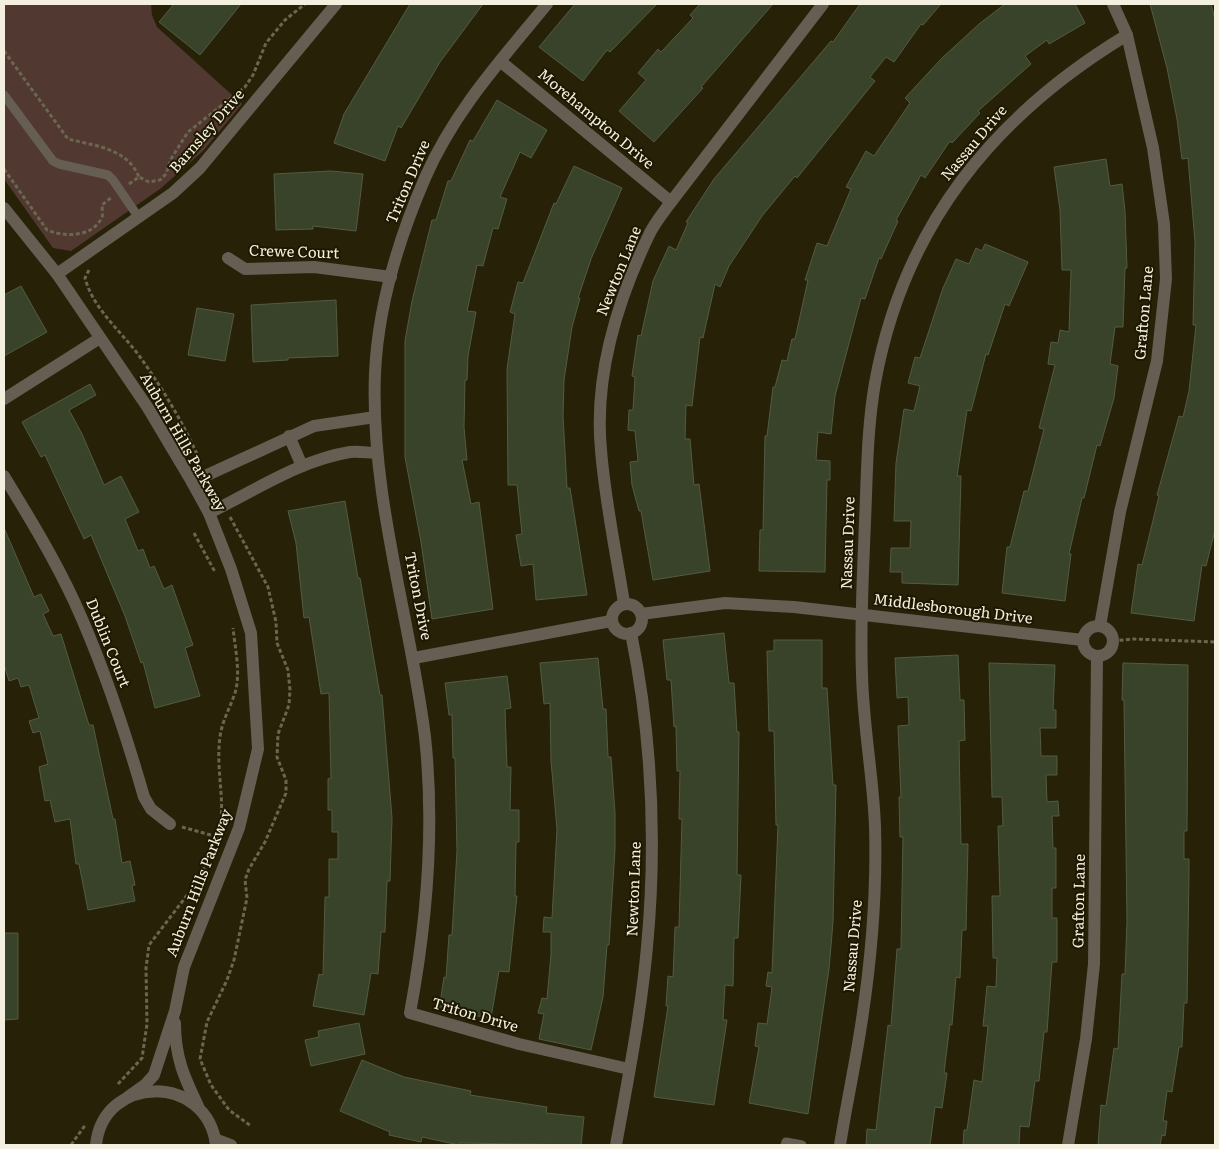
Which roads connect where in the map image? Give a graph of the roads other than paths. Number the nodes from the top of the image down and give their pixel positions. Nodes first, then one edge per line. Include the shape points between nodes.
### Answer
1 (336, 4) edge
2 (547, 4) edge
3 (823, 4) edge
4 (1113, 4) edge
5 (1127, 36) junction
6 (500, 61) junction
7 (4, 95) edge
8 (670, 202) junction
9 (4, 208) edge
10 (139, 218) junction
11 (228, 258) dead end
12 (56, 274) junction
13 (391, 277) junction
14 (100, 338) junction
15 (4, 399) edge
16 (375, 418) junction
17 (289, 436) junction
18 (377, 453) junction
19 (302, 466) junction
20 (4, 476) edge
21 (192, 482) junction
22 (209, 513) junction
23 (624, 603) junction
24 (641, 614) junction
25 (861, 614) junction
26 (611, 621) junction
27 (1100, 626) junction
28 (631, 633) junction
29 (1083, 640) junction
30 (1097, 656) junction
31 (414, 658) junction
32 (170, 824) road end
33 (175, 1011) junction
34 (629, 1069) junction
35 (128, 1097) junction
36 (199, 1108) junction
37 (216, 1142) edge
38 (96, 1145) edge
39 (231, 1145) edge
40 (616, 1145) edge
41 (786, 1145) edge
42 (802, 1145) edge
43 (840, 1145) edge
44 (1068, 1145) edge

1 - 10 street, Barnsley Drive via 200,168
2 - 6 street, Triton Drive
3 - 8 street, Newton Lane
4 - 5 street, Grafton Lane
5 - 25 street, Nassau Drive via 1056,82 990,144 942,208 910,270 881,356 872,407
5 - 27 street, Grafton Lane via 1146,110 1160,186 1165,252 1164,306 1157,361 1120,512
6 - 8 street, Morehampton Drive
6 - 13 street, Triton Drive via 466,103 440,148 412,209
7 - 10 lane via 53,161 102,172 113,180
8 - 23 street, Newton Lane via 648,235 622,301 601,389 601,448
9 - 12 street, Auburn Hills Parkway
10 - 12 street, Barnsley Drive
11 - 13 street, Crewe Court via 245,269 314,267
12 - 14 street, Auburn Hills Parkway
13 - 16 street, Triton Drive via 378,344
14 - 15 street
14 - 21 street, Auburn Hills Parkway via 148,408
16 - 17 street via 333,422
16 - 18 street, Triton Drive
17 - 19 street
17 - 21 street
18 - 19 street via 352,452
18 - 31 street, Triton Drive via 383,501
19 - 22 street
20 - 32 street, Dublin Court via 46,546 84,624 120,720 144,798 151,809
21 - 22 street, Auburn Hills Parkway
22 - 33 street, Auburn Hills Parkway via 251,633 258,748 240,828 184,967
23 - 24 street via 633,604
23 - 26 street via 613,612
24 - 25 street, Middlesborough Drive via 725,603
24 - 28 street via 639,628
25 - 29 street, Middlesborough Drive
25 - 43 street, Nassau Drive via 862,676 875,825 872,927 861,1029
26 - 28 street via 616,630
26 - 31 street
27 - 29 street via 1088,629
27 - 30 street via 1110,632 1113,641 1107,654
28 - 34 street, Newton Lane via 647,729 652,860 647,948
29 - 30 street via 1087,652
30 - 44 street, Grafton Lane via 1094,964 1086,1039
31 - 34 street, Triton Drive via 425,740 429,857 423,935 410,1013 519,1044
33 - 35 street, Auburn Hills Parkway via 154,1075
33 - 36 street, Auburn Hills Parkway via 175,1044 180,1069
34 - 40 street, Newton Lane
35 - 36 street via 145,1091 167,1092 182,1096
35 - 38 street, Auburn Hills Parkway via 103,1120
36 - 37 street, Auburn Hills Parkway via 210,1124
37 - 39 street
41 - 42 lane via 786,1142

